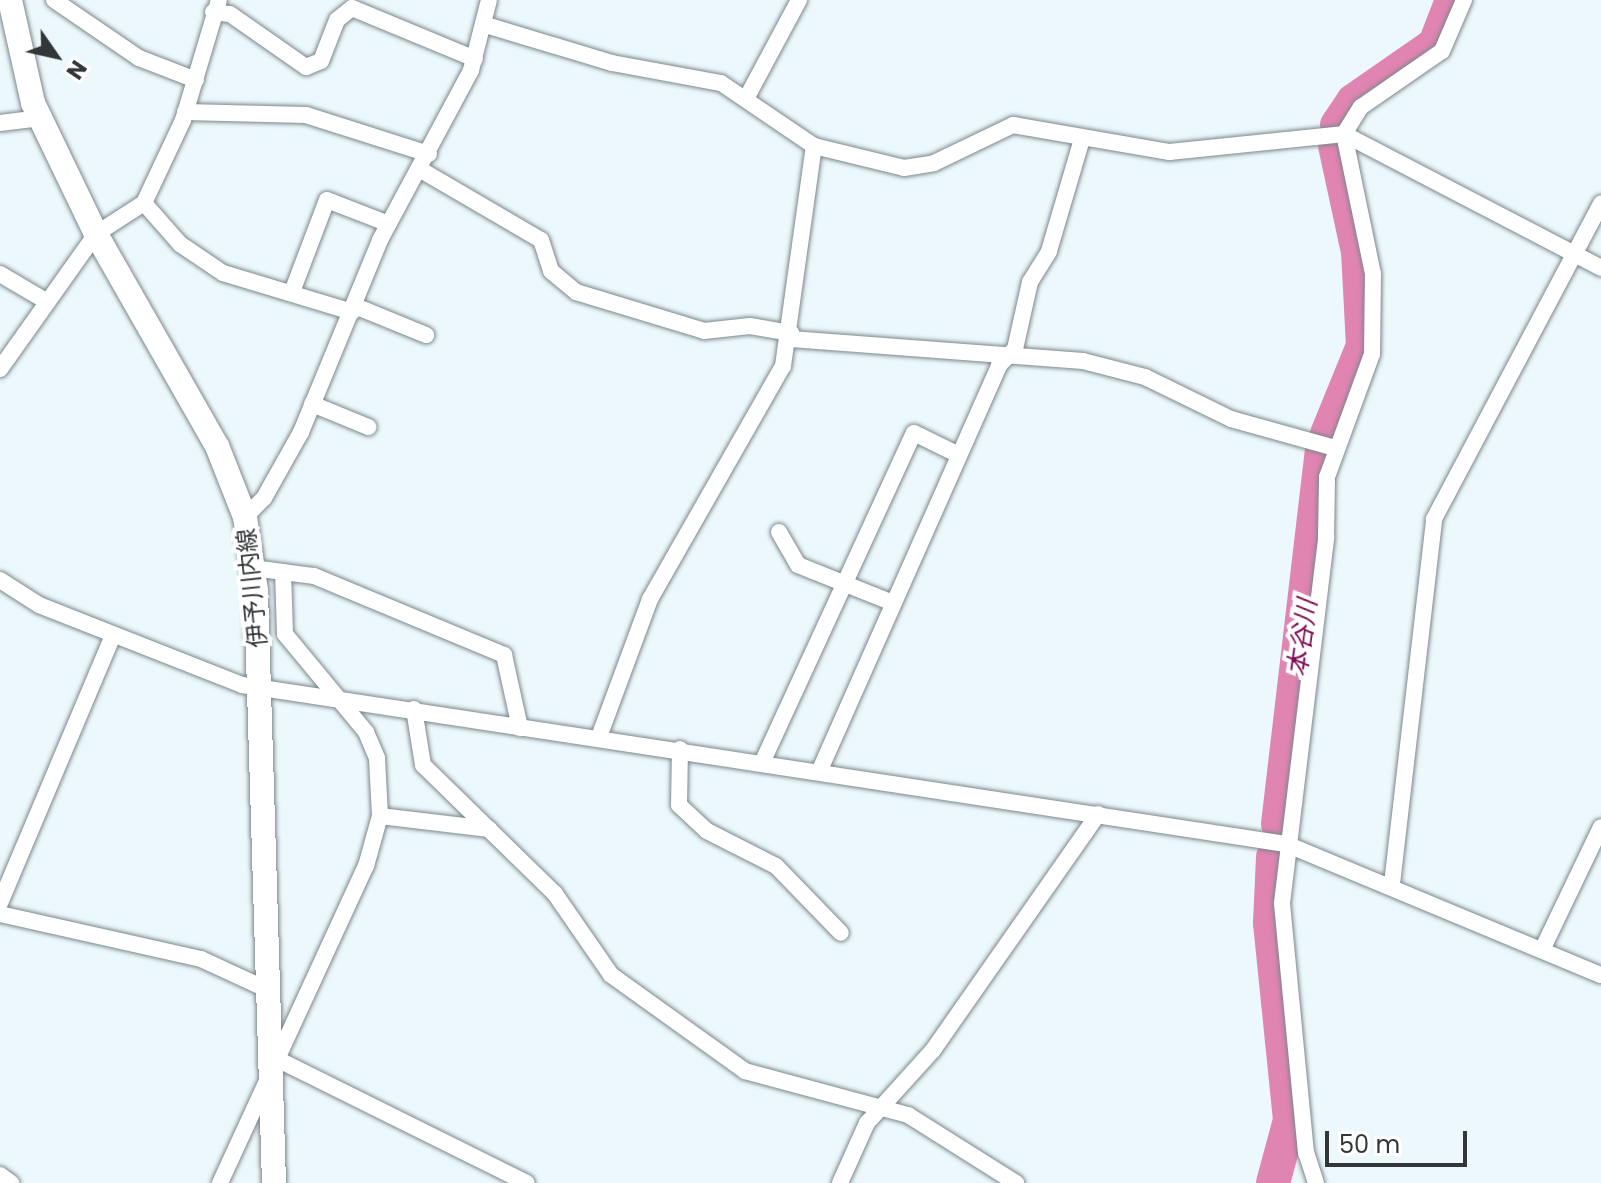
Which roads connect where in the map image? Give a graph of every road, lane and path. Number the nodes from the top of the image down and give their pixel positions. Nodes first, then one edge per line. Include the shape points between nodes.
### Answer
1 (10, 0) edge
2 (54, 0) edge
3 (489, 0) edge
4 (799, 0) edge
5 (1464, 0) edge
6 (216, 6) edge
7 (486, 25) junction
8 (475, 59) junction
9 (196, 80) junction
10 (747, 97) junction
11 (185, 112) junction
12 (41, 118) junction
13 (0, 123) edge
14 (1344, 134) junction
15 (1081, 142) junction
16 (814, 146) junction
17 (429, 154) junction
18 (421, 170) junction
19 (144, 203) junction
20 (1601, 204) edge
21 (389, 224) junction
22 (96, 234) junction
23 (1574, 254) junction
24 (1601, 268) edge
25 (0, 274) edge
26 (292, 292) junction
27 (46, 301) junction
28 (353, 309) junction
29 (426, 335) dead end
30 (791, 336) junction
31 (1007, 357) junction
32 (0, 369) edge
33 (312, 404) junction
34 (368, 427) dead end
35 (1335, 448) junction
36 (959, 455) junction
37 (245, 517) junction
38 (779, 532) dead end
39 (253, 568) junction
40 (283, 572) junction
41 (0, 580) edge
42 (844, 586) junction
43 (893, 603) junction
44 (113, 636) junction
45 (260, 686) junction
46 (345, 698) junction
47 (414, 709) junction
48 (520, 728) junction
49 (599, 737) junction
50 (680, 749) junction
51 (762, 763) junction
52 (819, 772) junction
53 (1098, 814) junction
54 (380, 816) junction
55 (1601, 827) edge
56 (489, 829) junction
57 (1286, 844) junction
58 (1392, 884) junction
59 (0, 903) edge
60 (0, 914) edge
61 (841, 933) dead end
62 (1542, 950) junction
63 (1601, 975) edge
64 (268, 990) junction
65 (270, 1064) junction
66 (877, 1110) junction
67 (0, 1175) edge
68 (11, 1183) edge
69 (220, 1183) edge
70 (274, 1183) edge
71 (527, 1183) edge
72 (840, 1183) edge
73 (1016, 1183) edge
74 (1316, 1183) edge

1 - 12 main road, 伊予川内線 via 19,64
2 - 9 street via 139,58
3 - 7 street
4 - 10 street
5 - 14 street via 1442,51 1361,107
6 - 8 street via 306,67 321,61 337,20 352,8
6 - 9 street
7 - 8 street
7 - 10 street via 612,63 721,83
8 - 17 street
9 - 11 street
10 - 16 street
11 - 17 street via 306,115
11 - 19 street
12 - 13 street
12 - 22 main road, 伊予川内線
14 - 15 street via 1170,152
14 - 23 street
14 - 35 street via 1373,274 1373,324 1367,374
15 - 16 street via 995,128 918,168
15 - 31 street
16 - 30 street
17 - 18 street
18 - 21 street
18 - 30 street via 541,240 551,271 576,292 704,331 750,326
19 - 22 street
19 - 26 street via 180,244 223,273
20 - 23 street
21 - 26 street via 327,200
21 - 28 street
22 - 27 street
22 - 37 main road, 伊予川内線 via 217,446
23 - 24 street
23 - 58 street via 1434,519
25 - 27 street
26 - 28 street
27 - 32 street
28 - 29 street
28 - 33 street
30 - 31 street
30 - 49 street via 783,366 650,599
31 - 35 street via 1113,366 1231,419
31 - 36 street
33 - 34 street
33 - 37 street via 279,476
35 - 57 street
36 - 42 street via 914,433
36 - 43 street
37 - 39 main road, 伊予川内線
38 - 42 street via 798,565
39 - 40 street
39 - 45 main road, 伊予川内線
40 - 46 street via 290,645
40 - 48 street via 314,576 504,655
41 - 44 street
42 - 43 street
42 - 51 street
43 - 52 street
44 - 45 street via 218,679
44 - 59 street
45 - 46 street
45 - 64 main road, 伊予川内線
46 - 47 street
46 - 54 street via 377,758
47 - 48 street
47 - 56 street via 423,765
48 - 49 street
49 - 50 street
50 - 51 street
50 - 61 street via 679,805 707,831 776,866
51 - 52 street
52 - 53 street
53 - 57 street
53 - 66 street via 933,1050
54 - 56 street
54 - 65 street via 366,866
55 - 62 street
56 - 66 street via 555,894 611,975 700,1042 774,1083
57 - 58 street
57 - 74 street via 1282,903 1292,1038
58 - 62 street
60 - 64 street via 201,959
62 - 63 street
64 - 65 main road, 伊予川内線
65 - 69 street
65 - 70 main road, 伊予川内線
65 - 71 street via 283,1062
66 - 72 street
66 - 73 street via 908,1115
67 - 68 street

